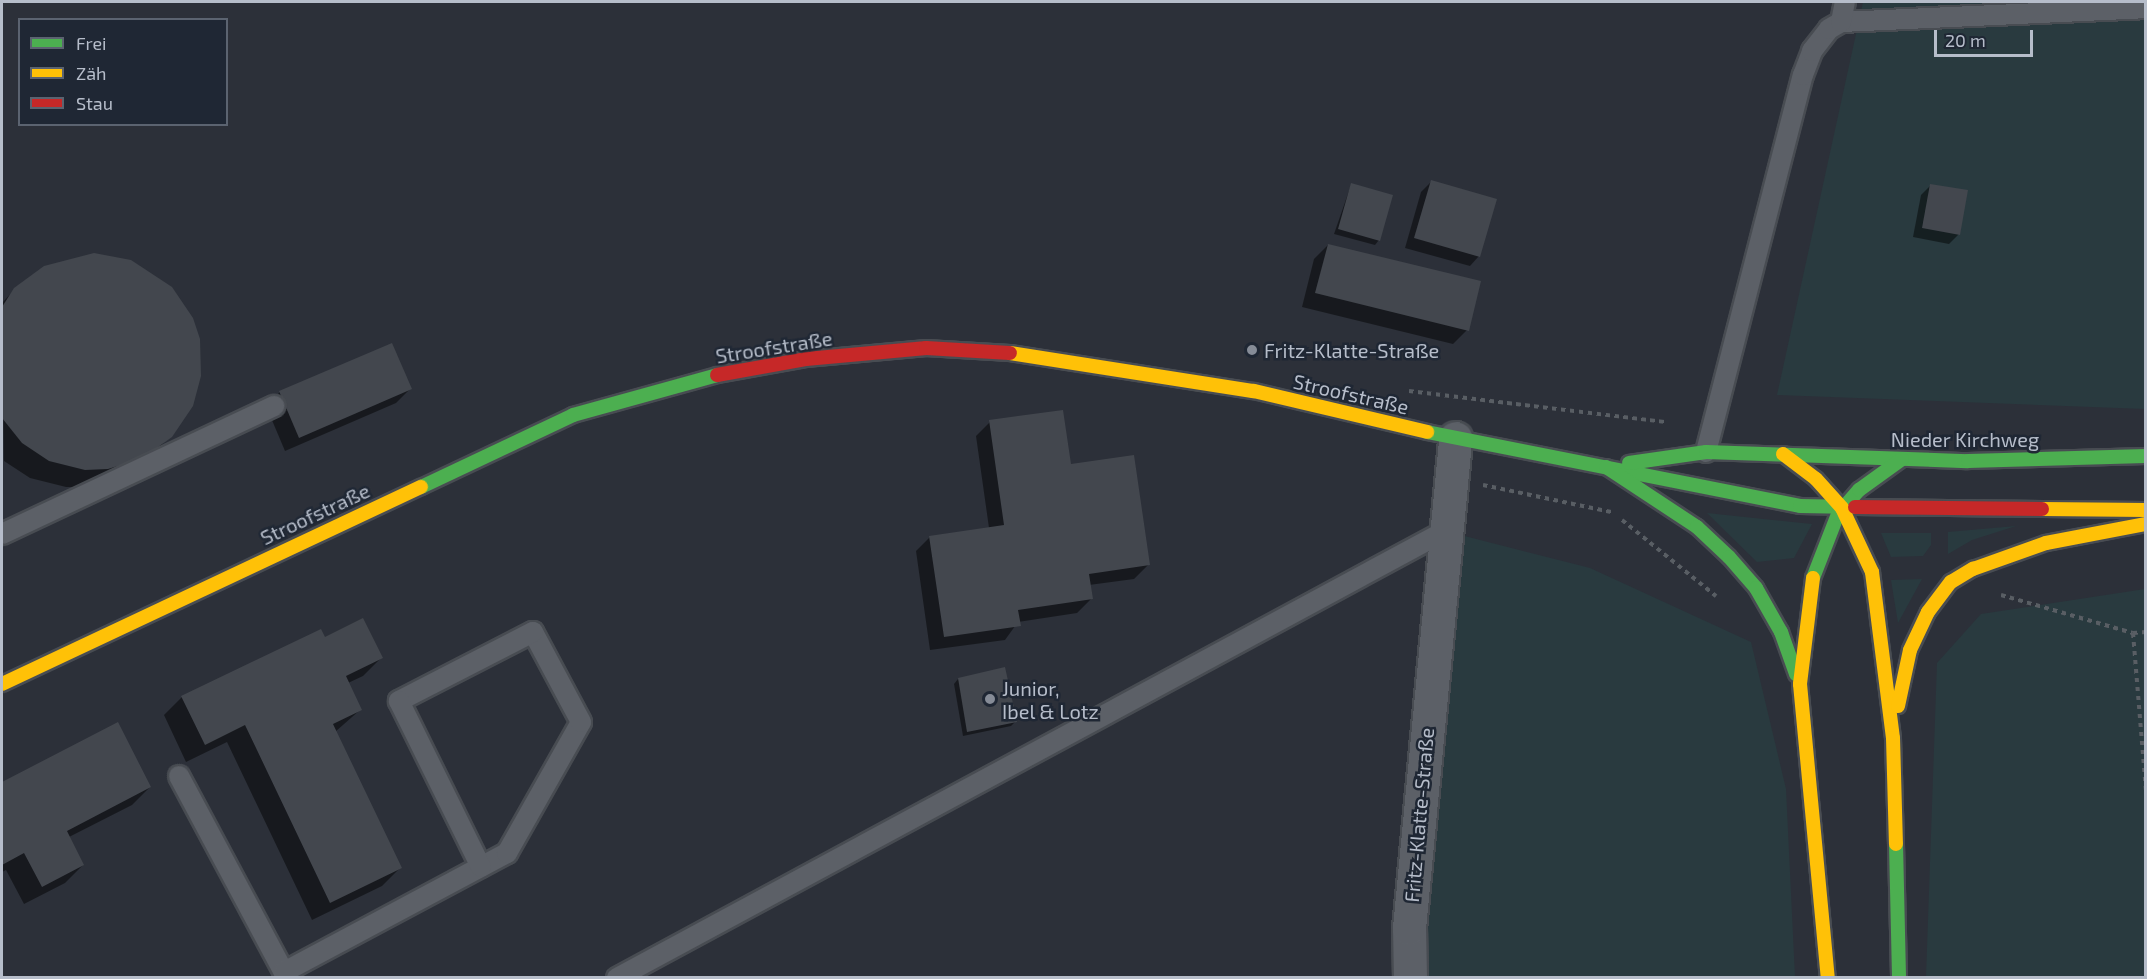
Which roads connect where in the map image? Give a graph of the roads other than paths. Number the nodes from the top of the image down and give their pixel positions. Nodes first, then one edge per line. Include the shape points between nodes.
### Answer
1 (1845, 2) edge
2 (2145, 8) edge
3 (1841, 22) junction
4 (274, 406) dead end
5 (1455, 438) junction
6 (1706, 452) junction
7 (1783, 454) junction
8 (2145, 456) edge
9 (1902, 459) junction
10 (1606, 467) junction
11 (1842, 508) junction
12 (2145, 510) edge
13 (2145, 524) edge
14 (1445, 531) junction
15 (2, 534) edge
16 (2, 684) edge
17 (1800, 684) junction
18 (1893, 738) junction
19 (179, 776) dead end
20 (481, 867) junction
21 (286, 975) edge
22 (617, 978) edge
23 (1410, 978) edge
24 (1828, 978) edge
25 (1899, 978) edge

1 - 3 lane
2 - 3 lane
3 - 6 lane via 1829,29 1812,51 1803,75
4 - 15 lane
5 - 10 main road, Stroofstraße
5 - 14 street, Fritz-Klatte-Straße
5 - 16 main road, Stroofstraße via 1254,391 1026,354 926,348 806,359 696,379 573,415
6 - 7 main road, Stroofstraße
6 - 10 main road, Stroofstraße
7 - 9 main road, Nieder Kirchweg
7 - 11 main road via 1816,479
8 - 9 main road, Nieder Kirchweg
9 - 11 main road via 1867,483
10 - 11 main road, Stroofstraße via 1800,506
10 - 17 main road via 1697,527 1756,588 1781,632
11 - 12 main road
11 - 17 main road via 1814,576
11 - 18 main road via 1872,572
13 - 18 main road via 2046,543 1973,569 1952,582 1928,612 1910,650 1901,680
14 - 22 lane
14 - 23 street, Fritz-Klatte-Straße via 1409,928
17 - 24 main road
18 - 25 main road
19 - 21 lane
20 - 20 lane via 507,852 581,722 533,632 399,701
20 - 21 lane

